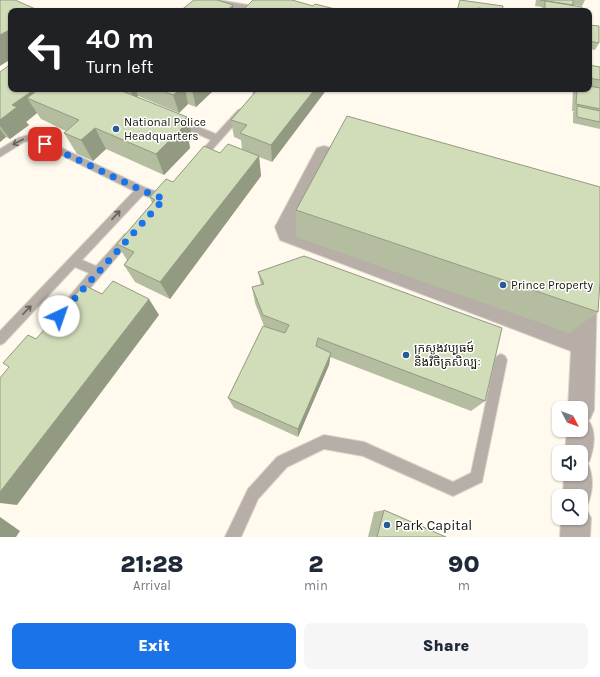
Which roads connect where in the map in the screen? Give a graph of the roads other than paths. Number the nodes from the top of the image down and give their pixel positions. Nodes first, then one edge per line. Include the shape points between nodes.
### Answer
1 (209, 0) edge
2 (247, 8) edge
3 (247, 106) edge
4 (168, 118) edge
5 (218, 139) junction
6 (324, 153) dead end
7 (0, 154) edge
8 (193, 166) edge
9 (141, 190) junction
10 (163, 199) edge
11 (138, 227) edge
12 (74, 260) junction
13 (588, 269) edge
14 (98, 272) junction
15 (67, 307) edge
16 (0, 339) edge
17 (584, 344) junction
18 (501, 360) edge
19 (581, 401) edge
20 (576, 525) edge
21 (233, 537) edge
22 (575, 537) edge

1 - 2 lane
3 - 5 lane
4 - 5 lane
5 - 8 lane
6 - 17 street via 285,227 287,234
9 -> 7 lane via 32,137 21,140
9 - 10 lane
12 -> 9 lane
11 - 14 lane
12 - 14 lane
16 -> 12 lane
13 - 17 street
14 - 15 lane
17 - 19 street
18 - 21 lane via 476,477 452,489 364,449 324,442 282,462 253,494
20 - 22 street

